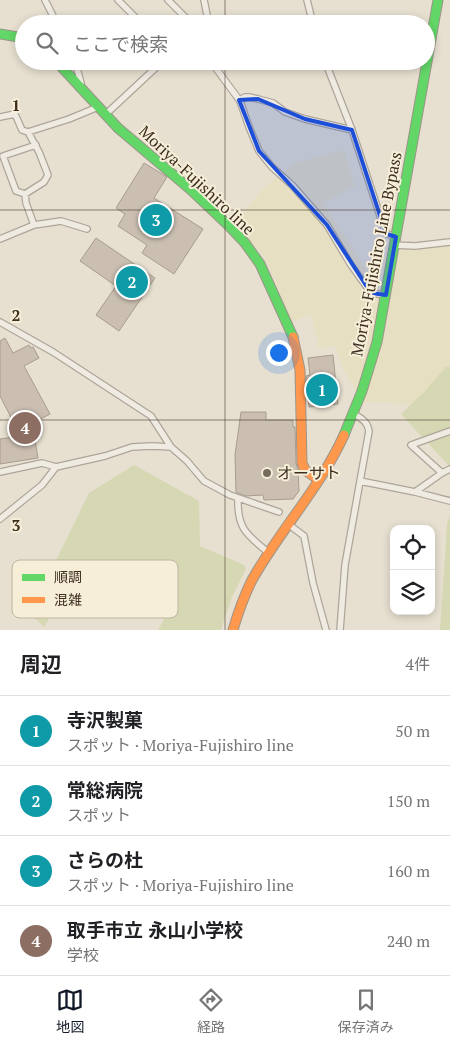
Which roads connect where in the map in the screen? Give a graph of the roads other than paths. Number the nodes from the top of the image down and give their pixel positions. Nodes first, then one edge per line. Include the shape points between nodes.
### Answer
1 (45, 0) edge
2 (118, 0) edge
3 (168, 0) edge
4 (204, 0) edge
5 (307, 0) edge
6 (438, 0) edge
7 (53, 15) edge
8 (133, 15) edge
9 (183, 15) edge
10 (205, 15) edge
11 (311, 15) edge
12 (435, 17) edge
13 (0, 34) edge
14 (15, 36) edge
15 (64, 70) edge
16 (77, 70) edge
17 (153, 70) edge
18 (218, 70) edge
19 (329, 70) edge
20 (426, 70) edge
21 (79, 88) junction
22 (239, 100) junction
23 (98, 107) junction
24 (105, 115) junction
25 (0, 117) edge
26 (352, 130) junction
27 (28, 132) junction
28 (36, 145) junction
29 (25, 194) junction
30 (34, 225) junction
31 (87, 229) dead end
32 (0, 239) edge
33 (395, 241) junction
34 (450, 242) edge
35 (386, 296) junction
36 (0, 322) edge
37 (354, 414) junction
38 (450, 431) edge
39 (171, 447) junction
40 (56, 467) junction
41 (450, 469) edge
42 (0, 472) edge
43 (442, 473) junction
44 (318, 480) junction
45 (360, 482) junction
46 (415, 492) junction
47 (238, 498) junction
48 (450, 501) edge
49 (279, 512) dead end
50 (0, 519) edge
51 (288, 524) junction
52 (269, 552) junction
53 (233, 630) edge
54 (326, 630) edge
55 (340, 630) edge

1 - 7 street
2 - 8 street
3 - 9 street
4 - 10 street
5 - 11 street
6 - 12 main road, Moriya-Fujishiro Line Bypass
13 - 14 main road
15 - 21 main road, Moriya-Fujishiro line
16 - 21 street via 81,83
17 - 24 street
18 - 22 street
19 - 26 street
20 - 33 main road, Moriya-Fujishiro Line Bypass
21 - 23 main road, Moriya-Fujishiro line
22 - 26 street via 249,96 273,103 285,112 305,119
22 - 35 street via 259,151 327,225 371,293
23 - 24 main road, Moriya-Fujishiro line
23 - 27 street
24 - 44 main road, Moriya-Fujishiro line via 212,210 245,243 260,264 294,340 300,370 302,463 305,470
25 - 27 street via 15,114 22,130
26 - 33 street via 384,228
27 - 28 street
28 - 29 street via 48,175 44,182
28 - 29 street via 3,156 16,192
29 - 30 street
30 - 31 street via 61,221
30 - 32 street
33 - 34 street via 415,246
33 - 35 main road, Moriya-Fujishiro Line Bypass
35 - 37 main road, Moriya-Fujishiro Line Bypass via 367,379
36 - 39 street via 53,352 151,416
37 - 44 main road, Moriya-Fujishiro Line Bypass
37 - 45 street via 364,420 369,431
38 - 43 street via 411,445
39 - 40 street via 132,447
39 - 47 street via 204,480
40 - 42 street via 42,463
40 - 50 street via 42,485
41 - 43 street
43 - 46 street
44 - 51 main road, Moriya-Fujishiro Line Bypass
45 - 46 street
45 - 55 street via 345,565
46 - 48 street
47 - 49 street
47 - 52 street via 239,516 246,533
51 - 52 main road, Moriya-Fujishiro Line Bypass
51 - 54 street via 304,536
52 - 53 main road, Moriya-Fujishiro Line Bypass via 245,595

